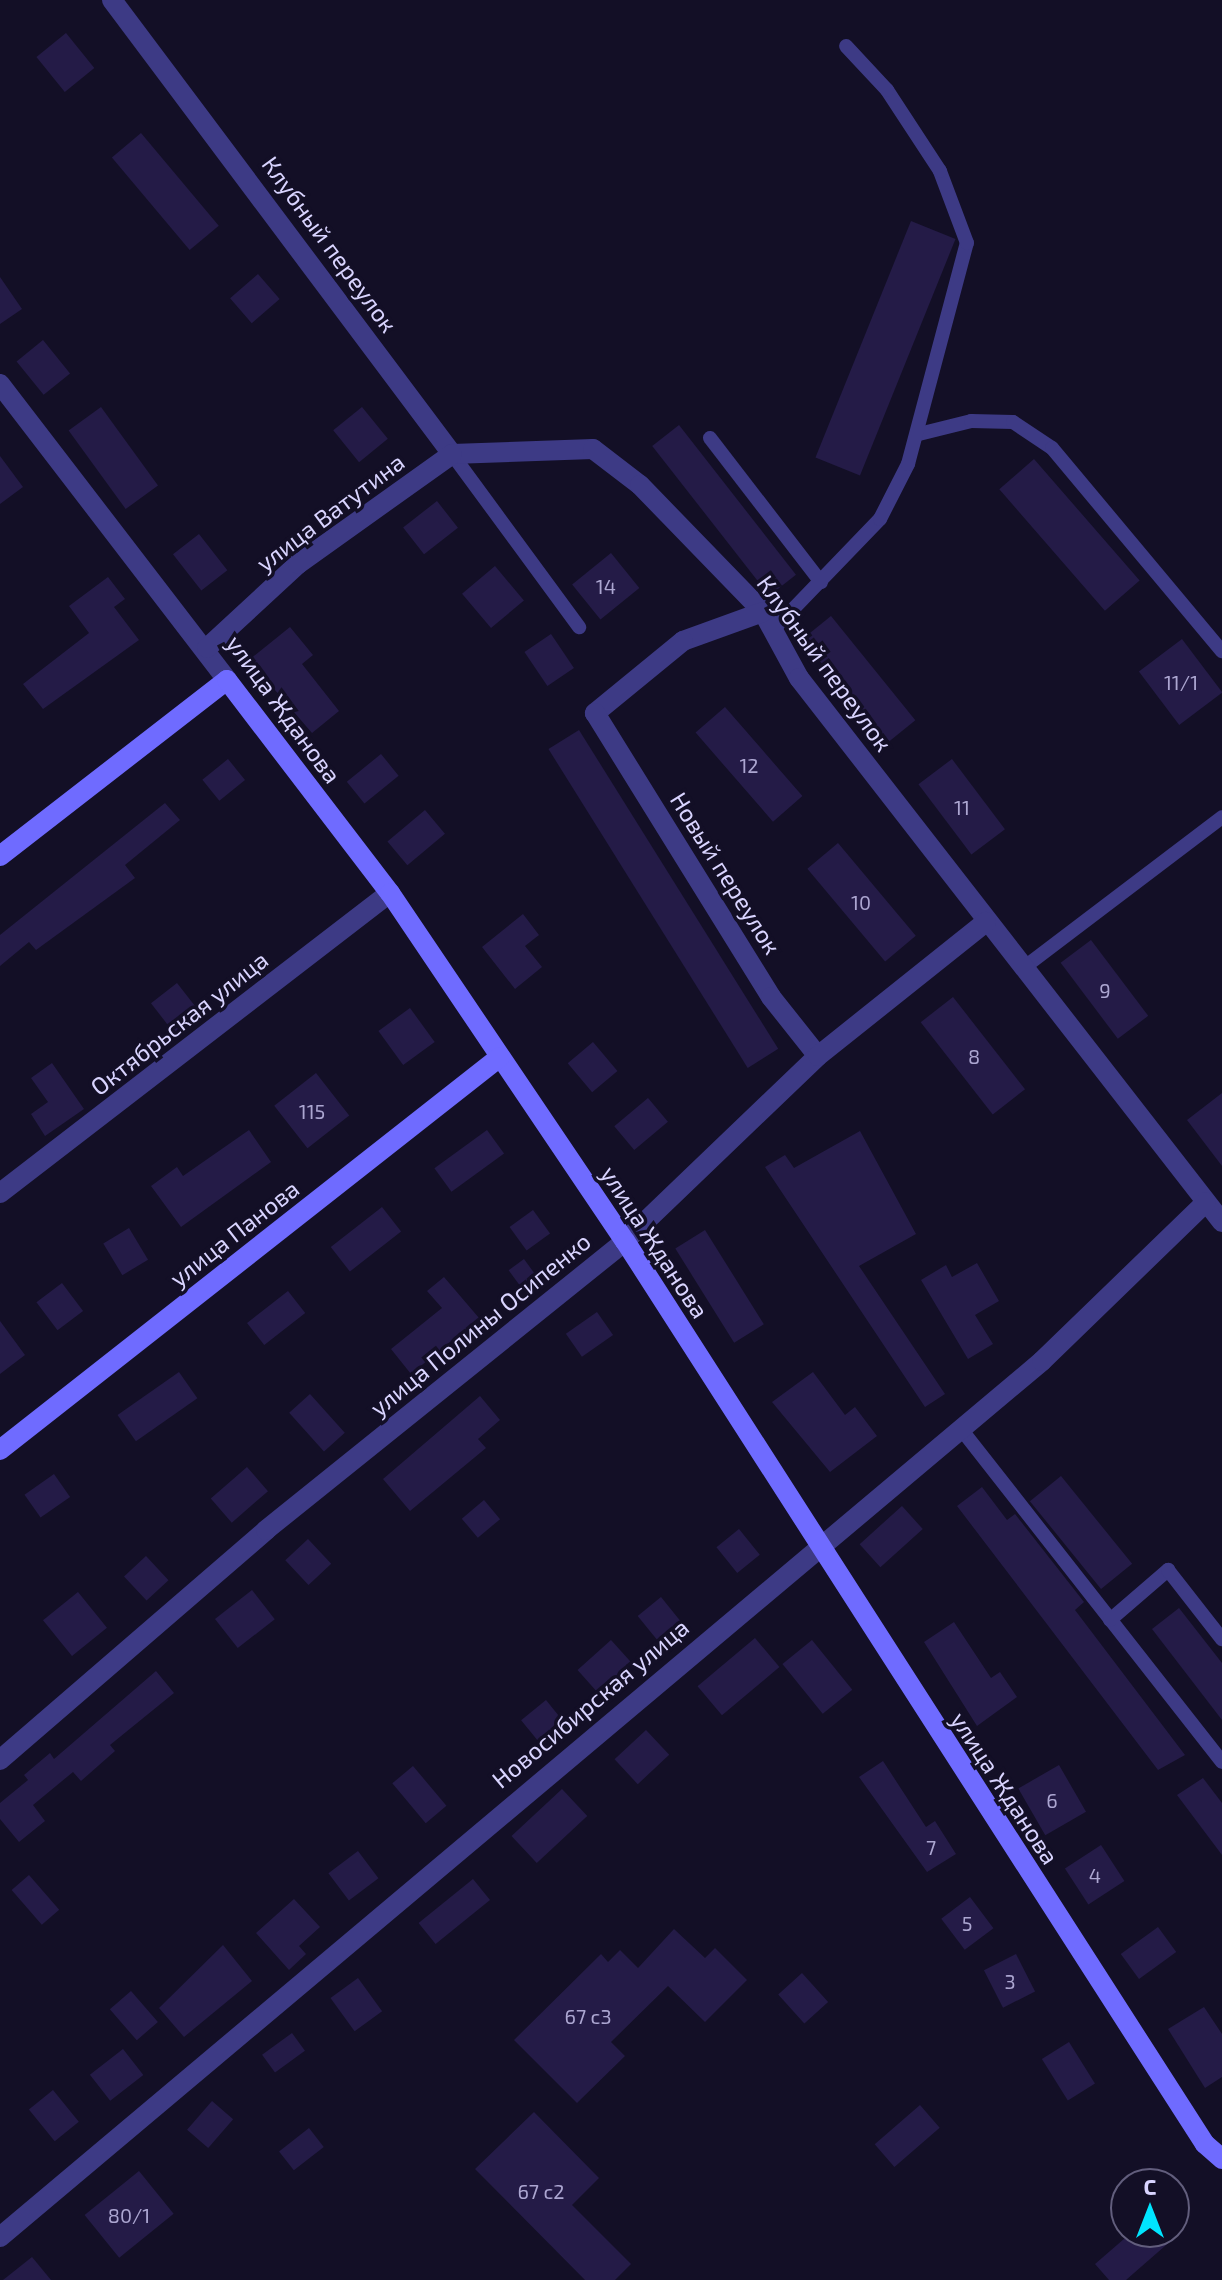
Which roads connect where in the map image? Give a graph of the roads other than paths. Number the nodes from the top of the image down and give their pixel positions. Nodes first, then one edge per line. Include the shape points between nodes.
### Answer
1 (112, 0) edge
2 (846, 46) dead end
3 (4, 396) edge
4 (919, 434) junction
5 (710, 438) dead end
6 (452, 454) junction
7 (821, 582) junction
8 (763, 612) junction
9 (579, 627) dead end
10 (773, 630) junction
11 (207, 648) junction
12 (1222, 651) edge
13 (227, 680) junction
14 (1222, 817) edge
15 (0, 856) edge
16 (390, 893) junction
17 (986, 922) junction
18 (1022, 969) junction
19 (818, 1056) junction
20 (500, 1057) junction
21 (0, 1193) edge
22 (1206, 1202) junction
23 (1222, 1222) edge
24 (625, 1241) junction
25 (961, 1429) junction
26 (0, 1450) edge
27 (816, 1545) junction
28 (1110, 1620) junction
29 (1222, 1639) edge
30 (0, 1760) edge
31 (1222, 1762) edge
32 (1222, 2159) edge
33 (0, 2237) edge

1 - 6 street, Клубный переулок
2 - 4 lane via 887,90 940,171 967,243
3 - 11 street, улица Жданова
4 - 7 lane via 880,519
4 - 12 lane via 971,421 1013,422 1052,448
5 - 7 lane
6 - 8 street, Клубный переулок via 593,449 640,485
6 - 9 lane
6 - 11 street, улица Ватутина via 298,564
7 - 10 lane
8 - 10 street, Клубный переулок
8 - 19 street, Новый переулок via 683,641 595,713 771,997
10 - 17 street, Клубный переулок via 799,678
11 - 13 street, улица Жданова
13 - 15 main road
13 - 16 main road, улица Жданова
14 - 18 lane
16 - 20 main road, улица Жданова
16 - 21 street, Октябрьская улица
17 - 18 street, Клубный переулок
17 - 19 street, улица Полины Осипенко
18 - 22 street, Клубный переулок
19 - 24 street, улица Полины Осипенко
20 - 24 main road, улица Жданова
20 - 26 main road, улица Панова
22 - 23 street, Клубный переулок
22 - 25 street, Новосибирская улица via 1121,1291
24 - 27 main road, улица Жданова
24 - 30 street, улица Полины Осипенко via 266,1530
25 - 27 street, Новосибирская улица
25 - 28 lane
27 - 32 main road, улица Жданова via 1205,2144
27 - 33 street, Новосибирская улица
28 - 29 lane via 1168,1570
28 - 31 lane

